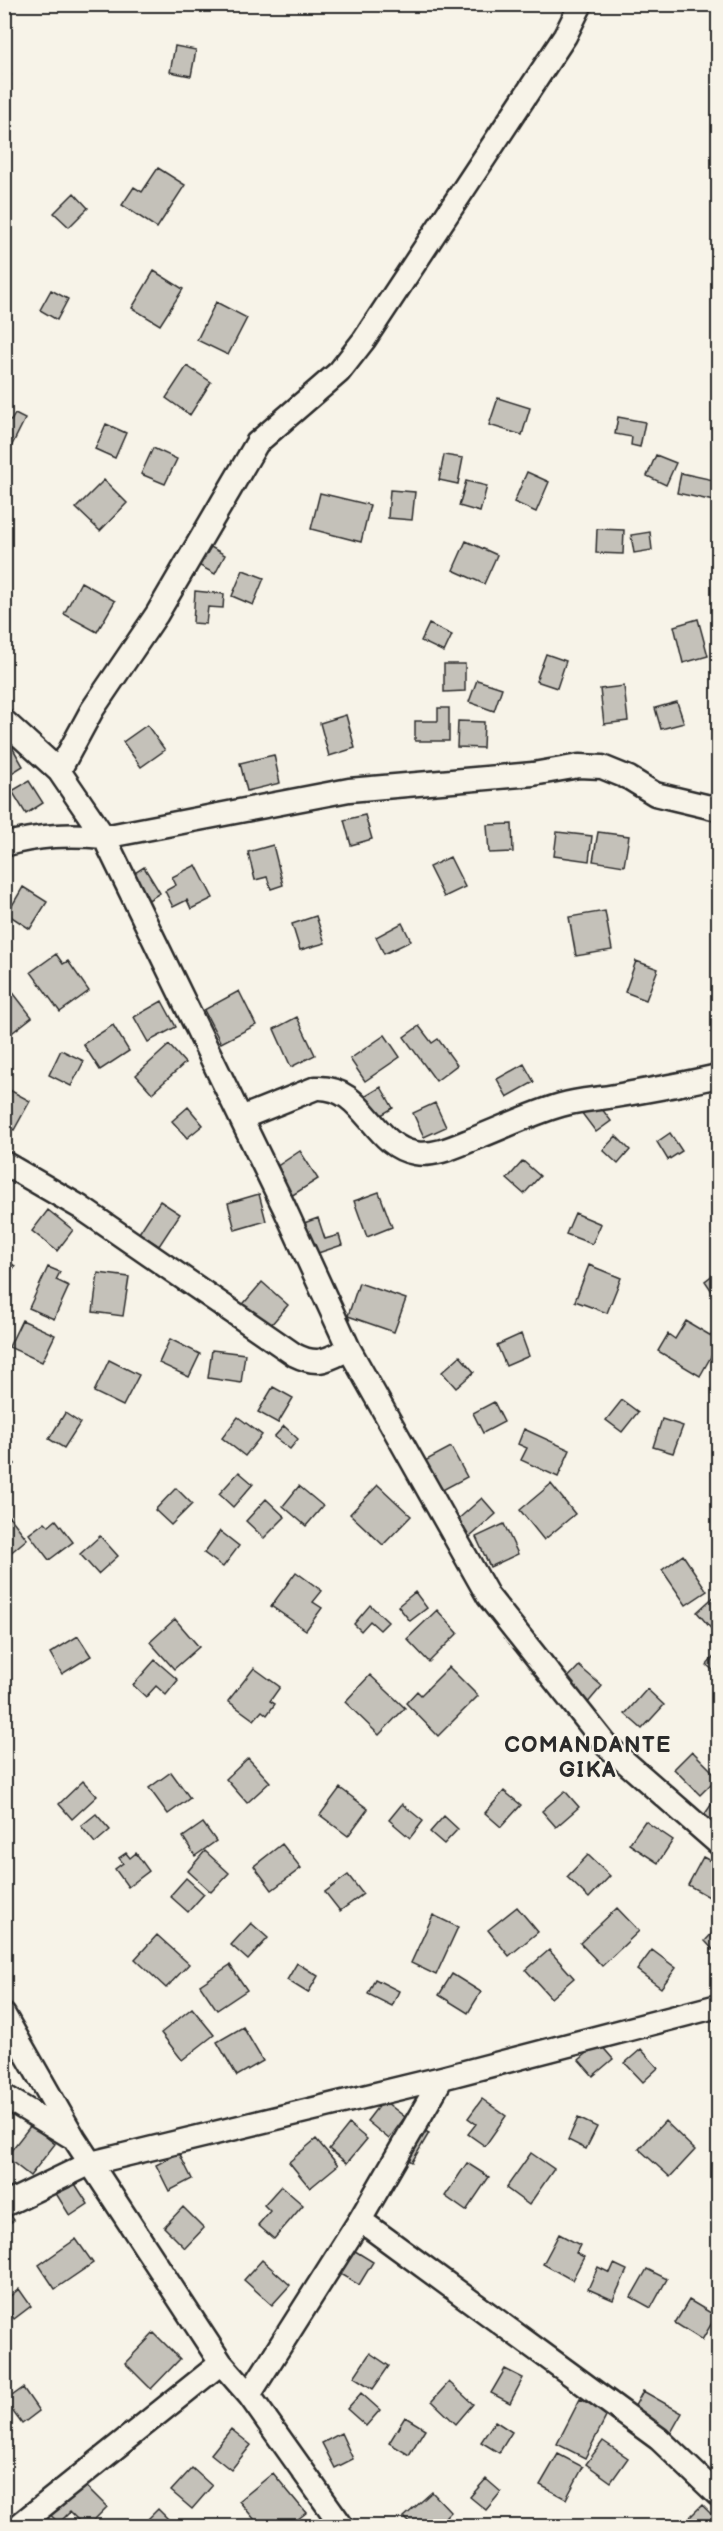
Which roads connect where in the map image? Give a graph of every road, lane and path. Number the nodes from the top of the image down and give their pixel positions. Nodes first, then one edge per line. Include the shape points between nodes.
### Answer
1 (581, 4) edge
2 (4, 721) edge
3 (59, 771) junction
4 (718, 809) edge
5 (104, 837) junction
6 (4, 845) edge
7 (718, 1076) edge
8 (241, 1118) junction
9 (4, 1163) edge
10 (349, 1348) junction
11 (718, 1843) edge
12 (718, 2006) edge
13 (4, 2015) edge
14 (442, 2078) junction
15 (4, 2096) edge
16 (74, 2138) junction
17 (91, 2163) junction
18 (4, 2205) edge
19 (360, 2220) junction
20 (220, 2363) junction
21 (249, 2395) junction
22 (718, 2495) edge
23 (18, 2526) edge
24 (340, 2526) edge

1 - 3 street via 565,36 364,340 339,372 257,443
2 - 3 street
3 - 5 street
4 - 5 street via 655,794 602,767 579,766 532,774 349,790
5 - 6 street via 31,837
5 - 8 street
7 - 8 street via 562,1105 432,1153 417,1154 392,1143 354,1100 325,1088 316,1088
8 - 10 street
9 - 10 street via 80,1207 295,1356 318,1362
10 - 11 street via 488,1596 607,1746
12 - 14 street
13 - 16 street
14 - 17 street
14 - 19 street
15 - 16 street
16 - 17 street
17 - 18 street
17 - 20 street
19 - 21 street
19 - 22 street via 659,2439
20 - 21 street
20 - 23 street
21 - 24 street

